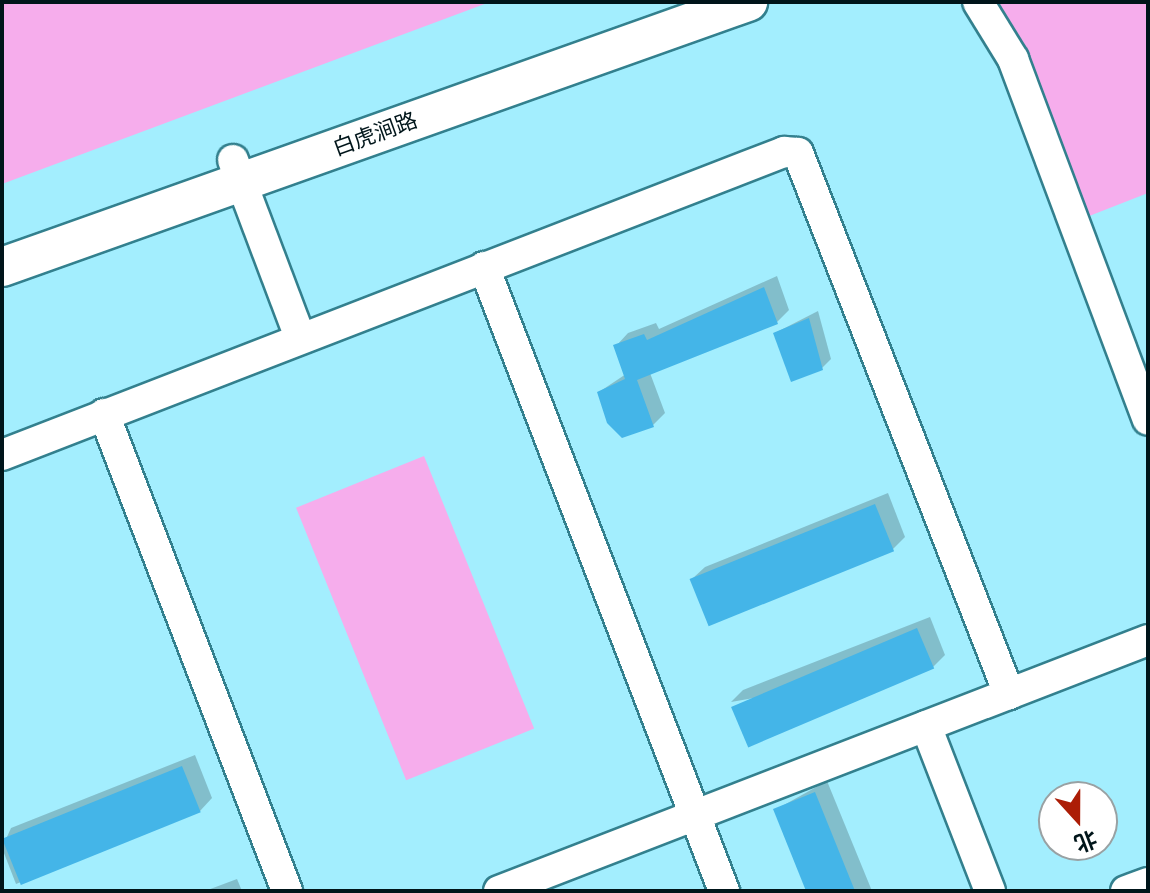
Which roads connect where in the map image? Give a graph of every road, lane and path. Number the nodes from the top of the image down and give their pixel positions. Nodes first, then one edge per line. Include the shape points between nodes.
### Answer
1 (677, 2) edge
2 (748, 2) edge
3 (978, 2) edge
4 (237, 171) junction
5 (2, 243) edge
6 (2, 267) edge
7 (484, 267) junction
8 (300, 337) junction
9 (104, 414) junction
10 (1148, 420) edge
11 (2, 455) edge
12 (1148, 640) edge
13 (1009, 694) junction
14 (926, 726) junction
15 (694, 815) junction
16 (1148, 883) edge
17 (287, 891) edge
18 (499, 891) edge
19 (724, 891) edge
20 (989, 891) edge
21 (1126, 891) edge

1 - 4 main road, 白虎涧路
2 - 4 main road, 白虎涧路
3 - 10 street via 1013,59
4 - 5 main road, 白虎涧路
4 - 6 main road, 白虎涧路
4 - 8 street
7 - 8 street
7 - 13 street via 784,152 798,153
7 - 15 street
8 - 9 street
9 - 11 street
9 - 17 street
12 - 13 street
13 - 14 street
14 - 15 street
14 - 20 street
15 - 18 street
15 - 19 street
16 - 21 street

